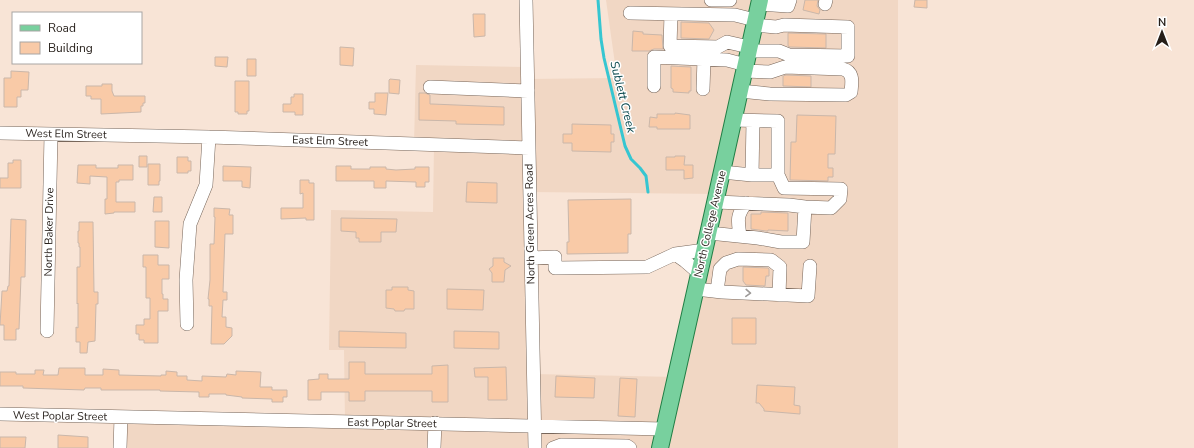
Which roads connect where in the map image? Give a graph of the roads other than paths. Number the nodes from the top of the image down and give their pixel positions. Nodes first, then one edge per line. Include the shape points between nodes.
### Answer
1 (526, 0) edge
2 (711, 0) edge
3 (730, 0) edge
4 (790, 0) edge
5 (759, 2) edge
6 (630, 13) dead end
7 (670, 14) junction
8 (710, 14) junction
9 (755, 22) junction
10 (706, 53) junction
11 (747, 58) junction
12 (654, 86) dead end
13 (430, 87) dead end
14 (703, 89) dead end
15 (528, 91) junction
16 (740, 91) junction
17 (734, 120) junction
18 (753, 121) junction
19 (0, 133) edge
20 (51, 134) junction
21 (132, 136) joint
22 (209, 137) junction
23 (529, 148) junction
24 (722, 172) junction
25 (752, 175) junction
26 (778, 175) junction
27 (716, 202) junction
28 (748, 203) junction
29 (805, 207) junction
30 (709, 233) junction
31 (740, 236) junction
32 (758, 238) junction
33 (705, 250) junction
34 (675, 254) junction
35 (531, 258) junction
36 (725, 265) junction
37 (810, 266) dead end
38 (699, 276) junction
39 (717, 292) junction
40 (775, 294) junction
41 (186, 324) dead end
42 (48, 331) dead end
43 (0, 414) edge
44 (121, 417) junction
45 (435, 423) junction
46 (534, 425) junction
47 (664, 429) junction
48 (120, 448) edge
49 (434, 448) edge
50 (535, 448) edge
51 (553, 448) edge
52 (630, 448) edge
53 (660, 448) edge

1 - 15 street, North Green Acres Road
2 - 3 street
4 - 5 street via 788,6
5 - 9 main road, North College Avenue
6 - 7 street
7 - 8 street
7 - 10 street via 670,46
8 - 9 street via 735,15
8 - 10 street via 704,19 675,19 674,37 678,42 705,43
9 - 11 main road, North College Avenue
9 - 11 street via 776,27 848,27 848,56 789,55 779,51
10 - 11 street via 727,60
10 - 11 street via 726,42
10 - 12 street via 654,57
10 - 14 street
11 - 16 main road, North College Avenue
11 - 16 street via 770,72 785,67 843,68 851,74 852,80 848,93 770,94
13 - 15 street
15 - 23 street, North Green Acres Road
16 - 17 main road, North College Avenue
17 - 18 street
17 - 24 main road, North College Avenue
18 - 25 street
18 - 26 street via 778,121
19 - 20 street, West Elm Street
20 - 21 street, West Elm Street
20 - 42 street, North Baker Drive
21 - 22 street, East Elm Street
22 - 23 street, East Elm Street
22 - 41 street via 206,185 190,224
23 - 35 street, North Green Acres Road
24 - 25 street
24 - 27 main road, North College Avenue
25 - 26 street
26 - 29 street via 784,188 841,189 840,199 831,208
27 - 28 street
27 - 30 main road, North College Avenue
28 - 29 street
28 - 31 street via 740,211
28 - 32 street via 760,209 792,212 799,222 798,229 790,236
29 - 32 street via 803,242
30 - 31 street
30 - 33 main road, North College Avenue
31 - 32 street
33 - 34 street
33 - 38 main road, North College Avenue
34 - 35 street via 647,267 555,268 555,257
34 - 38 street via 685,260
35 - 46 street, North Green Acres Road
36 - 38 street
36 - 39 street
36 - 40 street via 771,265
37 - 40 street via 808,296
38 - 39 street
38 - 47 main road, North College Avenue
39 -> 40 street
43 - 44 street, West Poplar Street
44 - 45 street, East Poplar Street
44 - 48 street
45 - 46 street, East Poplar Street
45 - 49 street
46 - 47 street, East Poplar Street
46 - 50 street, North Green Acres Road
47 - 53 main road, North College Avenue
51 - 52 street via 560,445

